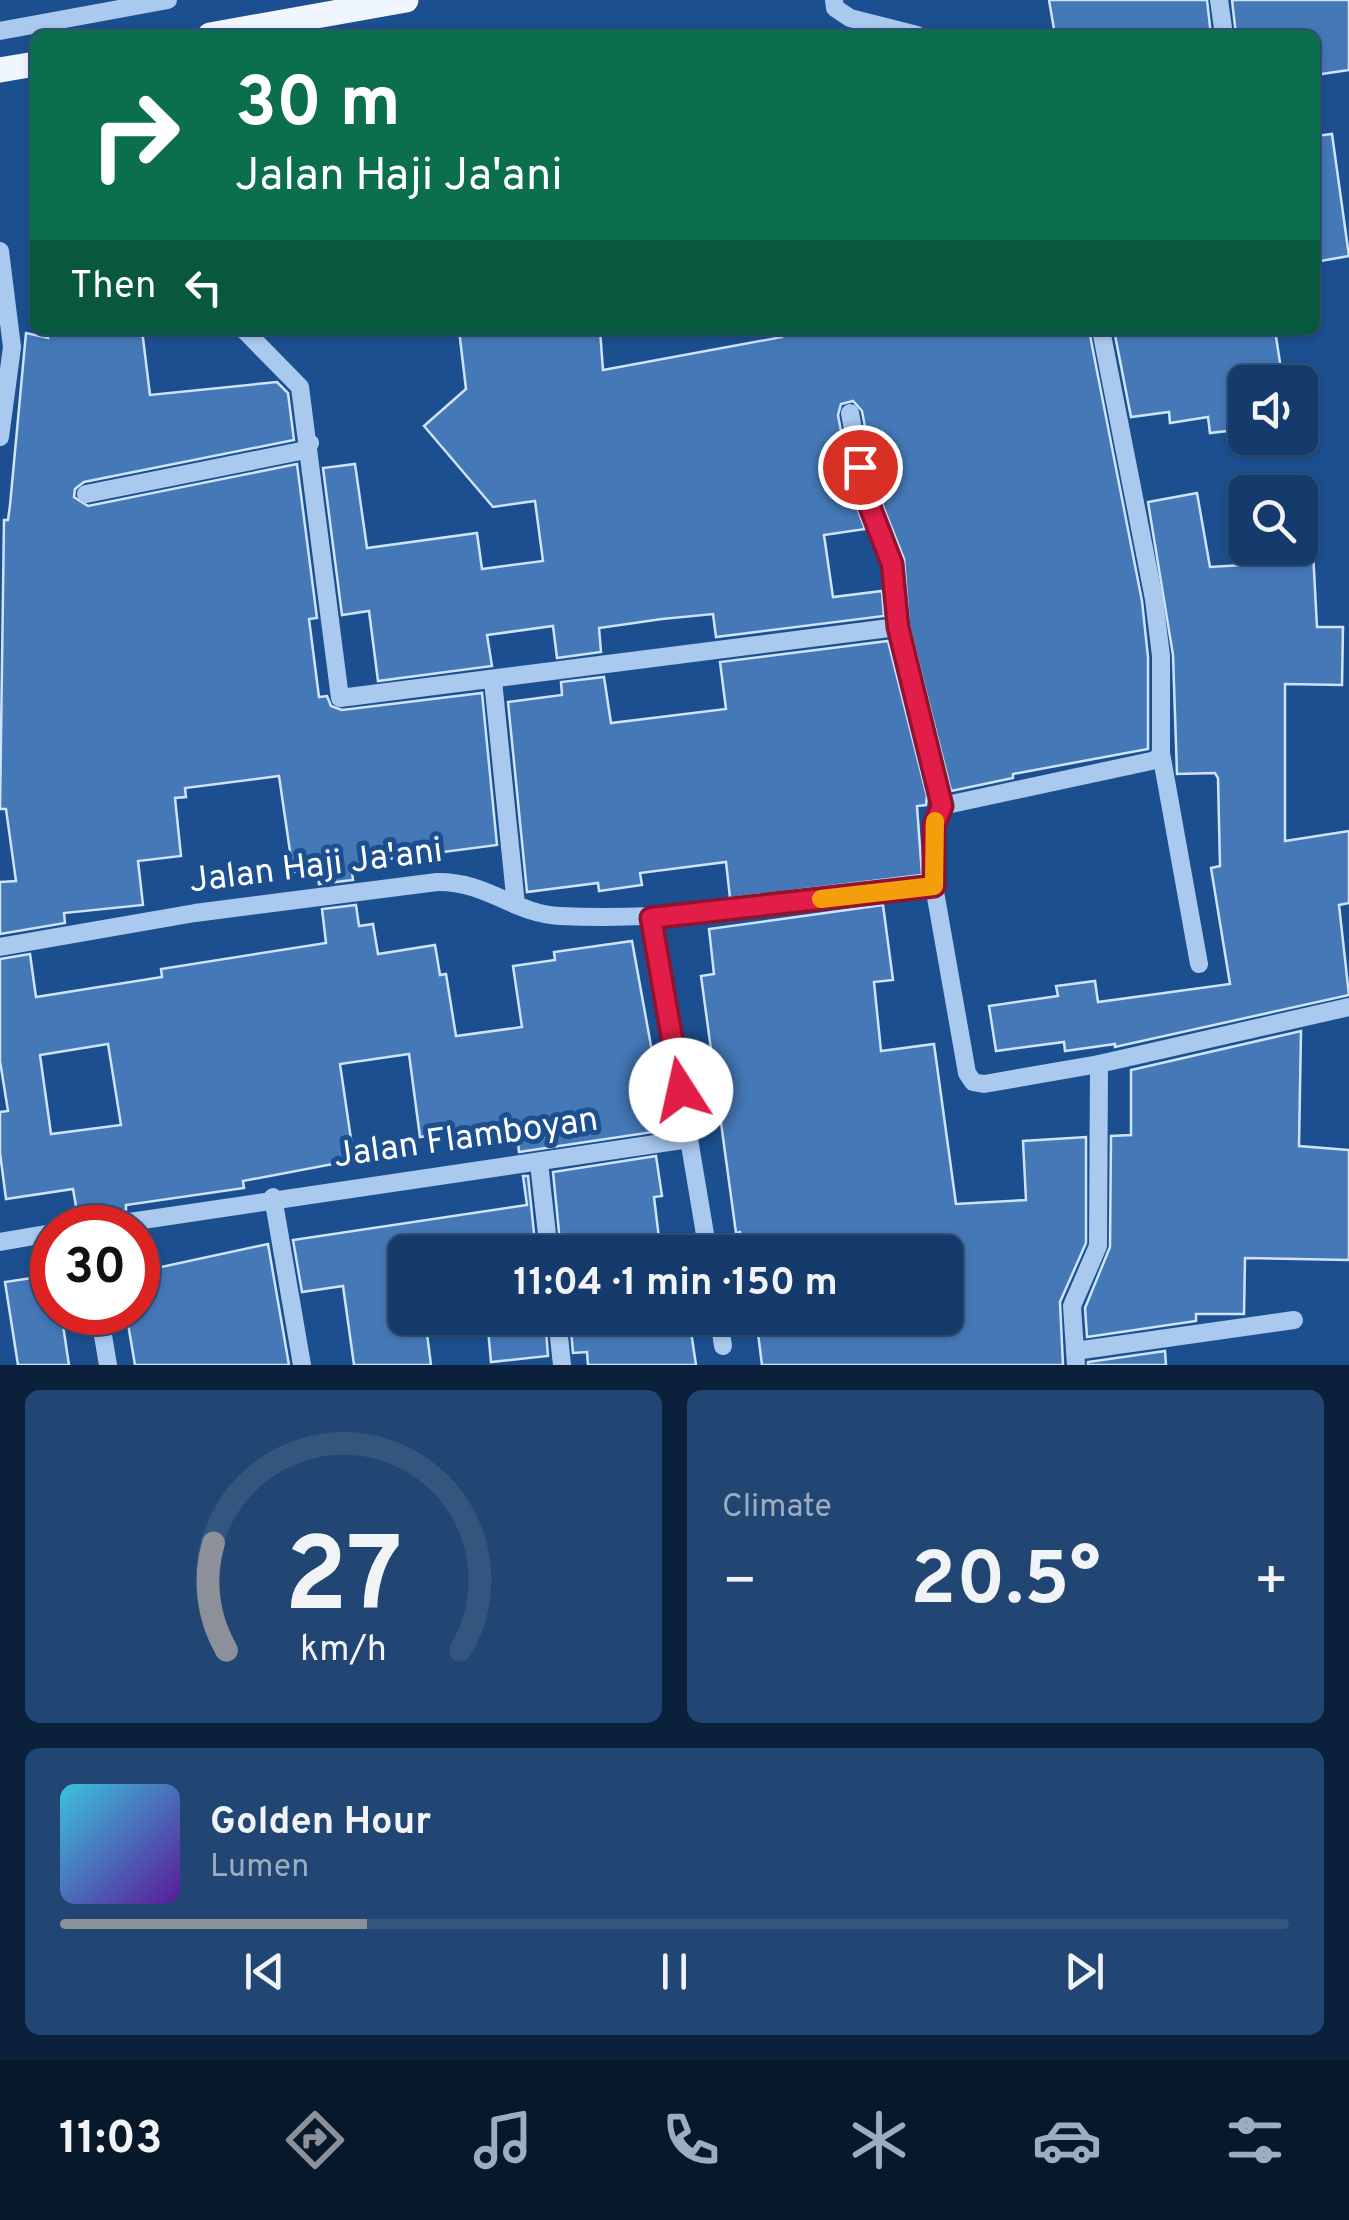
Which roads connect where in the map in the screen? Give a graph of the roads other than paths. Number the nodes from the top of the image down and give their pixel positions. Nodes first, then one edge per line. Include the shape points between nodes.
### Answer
1 (168, 0) edge
2 (406, 0) edge
3 (834, 0) edge
4 (1218, 0) edge
5 (0, 30) edge
6 (238, 30) edge
7 (898, 30) edge
8 (1223, 30) edge
9 (30, 65) edge
10 (0, 70) edge
11 (0, 251) edge
12 (249, 335) edge
13 (1101, 335) edge
14 (850, 414) dead end
15 (0, 438) edge
16 (310, 443) junction
17 (86, 494) dead end
18 (898, 627) junction
19 (493, 681) junction
20 (1160, 753) junction
21 (942, 806) junction
22 (934, 886) junction
23 (516, 905) junction
24 (651, 918) junction
25 (0, 947) edge
26 (1199, 964) dead end
27 (1349, 1007) edge
28 (1099, 1064) junction
29 (689, 1139) junction
30 (539, 1163) junction
31 (273, 1197) junction
32 (160, 1216) edge
33 (548, 1235) edge
34 (705, 1235) edge
35 (30, 1237) edge
36 (0, 1242) edge
37 (1294, 1320) dead end
38 (103, 1335) edge
39 (559, 1335) edge
40 (722, 1335) edge
41 (724, 1346) dead end
42 (1076, 1358) edge
43 (108, 1365) edge
44 (302, 1365) edge
45 (562, 1365) edge

1 - 5 street
2 - 6 main road
3 - 7 street via 850,18
4 - 8 street
9 - 10 main road
11 - 15 street via 12,347
12 - 16 street via 296,379
13 - 20 street via 1154,599
14 - 18 street via 865,494 892,564
16 - 17 street via 306,450
16 - 19 street via 340,698
18 - 19 street
18 - 21 street
19 - 23 street
20 - 21 street via 1156,760
20 - 26 street
21 - 22 street via 934,826
22 - 24 street, Jalan Haji Ja'ani
22 - 28 street via 973,1082
23 - 24 street, Jalan Haji Ja'ani via 540,915
23 - 25 street, Jalan Haji Ja'ani via 465,882 438,882 195,913
24 - 29 street
27 - 28 street
28 - 42 street via 1098,1246 1072,1306
29 - 30 street, Jalan Flamboyan
29 - 34 street
30 - 31 street, Jalan Flamboyan
30 - 33 street
31 - 32 street, Jalan Flamboyan
31 - 44 street
35 - 36 street
37 - 42 street
38 - 43 street
39 - 45 street
40 - 41 street

